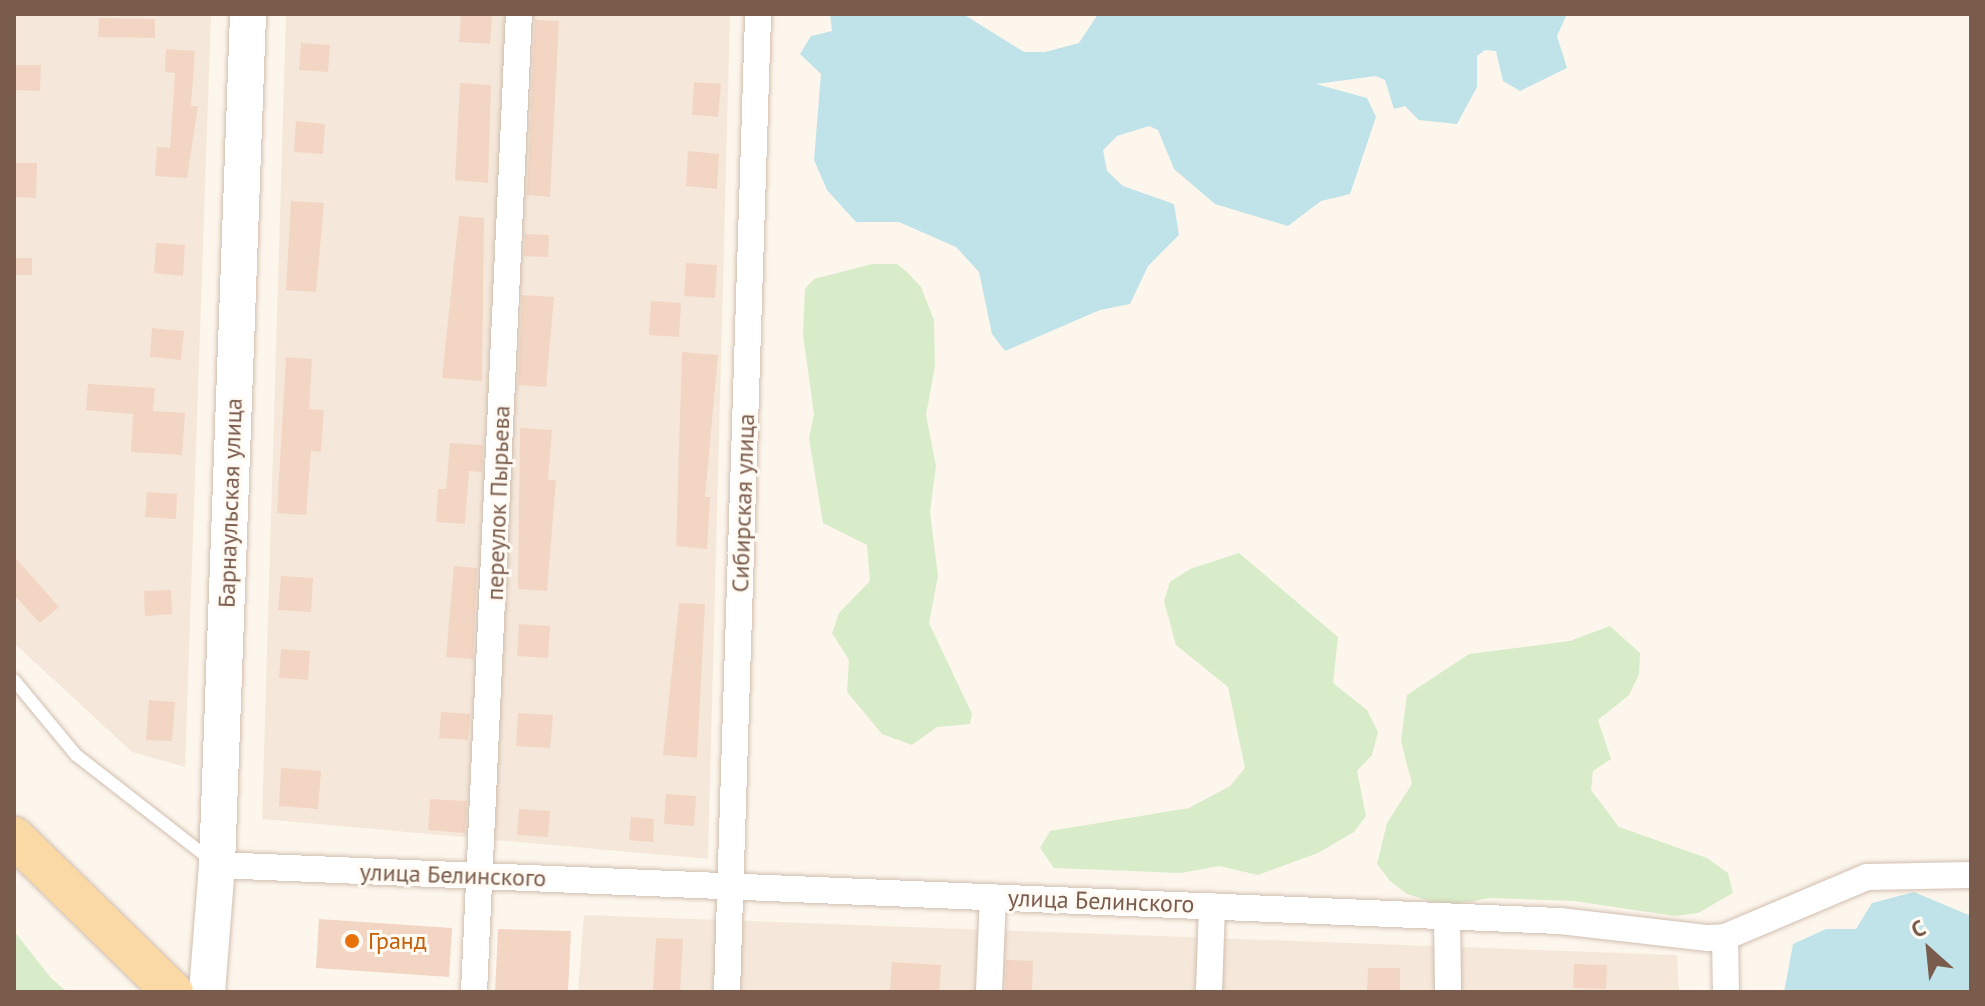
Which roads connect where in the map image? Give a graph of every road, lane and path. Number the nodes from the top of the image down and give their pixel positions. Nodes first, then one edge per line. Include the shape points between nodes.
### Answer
1 (248, 14) edge
2 (519, 14) edge
3 (758, 14) edge
4 (14, 680) edge
5 (14, 837) edge
6 (217, 865) junction
7 (1971, 875) edge
8 (481, 876) junction
9 (732, 886) junction
10 (993, 897) junction
11 (1212, 906) junction
12 (1447, 916) junction
13 (1725, 937) junction
14 (173, 992) edge
15 (207, 992) edge
16 (474, 992) edge
17 (727, 992) edge
18 (989, 992) edge
19 (1209, 992) edge
20 (1448, 992) edge
21 (1726, 992) edge

1 - 6 street, Барнаульская улица
2 - 8 street, переулок Пырьева
3 - 9 street, Сибирская улица
4 - 6 lane via 76,755
5 - 14 main road
6 - 8 street, улица Белинского
6 - 15 street, Барнаульская улица
7 - 13 street, улица Белинского via 1867,877
8 - 9 street, улица Белинского
8 - 16 street, переулок Пырьева
9 - 10 street, улица Белинского
9 - 17 street, Сибирская улица
10 - 11 street, улица Белинского
10 - 18 street
11 - 12 street, улица Белинского
11 - 19 street
12 - 13 street, улица Белинского
12 - 20 street
13 - 21 street

